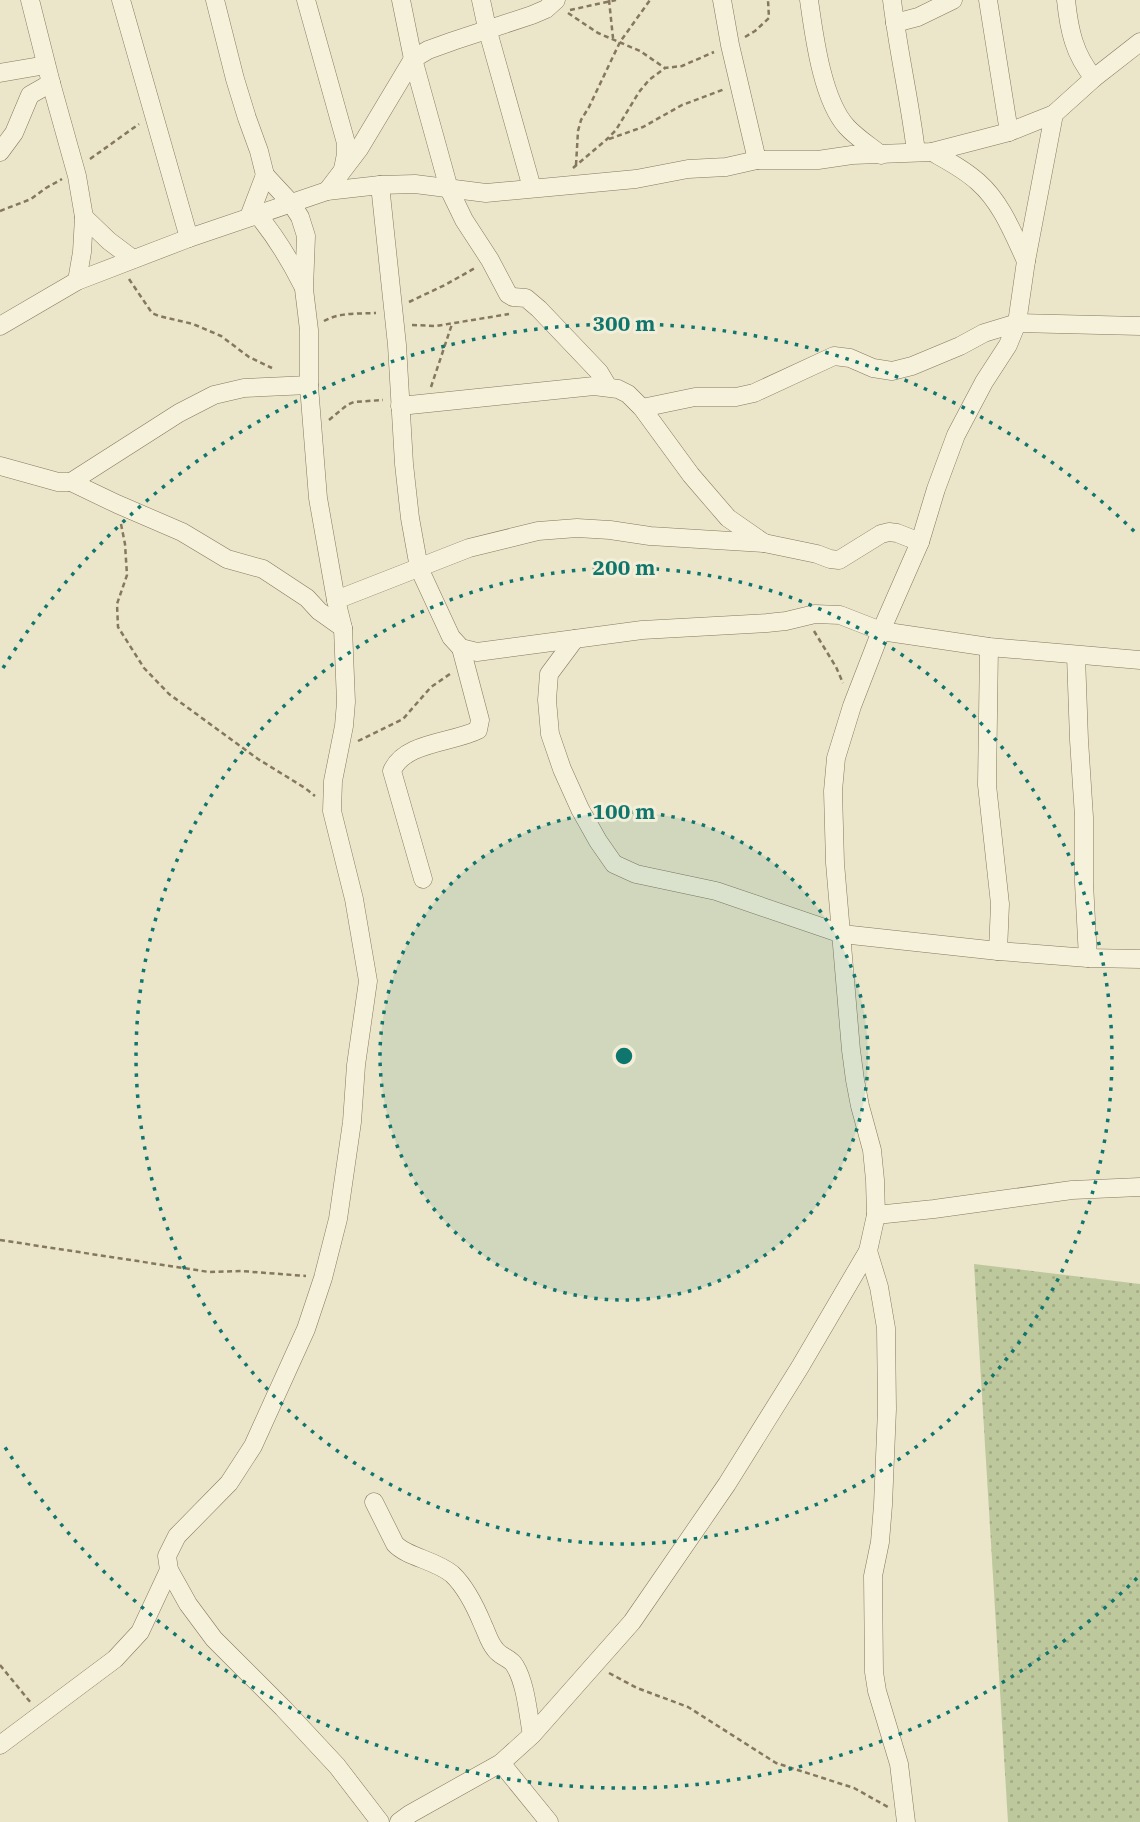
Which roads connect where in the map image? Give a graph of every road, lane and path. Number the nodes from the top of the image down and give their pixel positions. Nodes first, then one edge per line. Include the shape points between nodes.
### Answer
1 (30, 0) edge
2 (121, 0) edge
3 (215, 0) edge
4 (306, 0) edge
5 (401, 0) edge
6 (481, 0) edge
7 (556, 0) edge
8 (616, 0) edge
9 (650, 0) edge
10 (722, 0) edge
11 (768, 0) edge
12 (809, 0) edge
13 (892, 0) edge
14 (953, 0) edge
15 (988, 0) edge
16 (1066, 0) edge
17 (609, 1) edge
18 (895, 23) junction
19 (487, 29) junction
20 (613, 39) junction
21 (620, 42) junction
22 (1140, 42) edge
23 (730, 45) junction
24 (413, 60) junction
25 (46, 65) junction
26 (665, 68) junction
27 (0, 73) edge
28 (1094, 78) junction
29 (51, 83) junction
30 (739, 84) junction
31 (152, 111) junction
32 (1054, 114) junction
33 (1009, 132) junction
34 (606, 140) junction
35 (0, 152) edge
36 (924, 152) junction
37 (881, 155) junction
38 (757, 160) junction
39 (576, 165) junction
40 (75, 170) junction
41 (342, 172) junction
42 (265, 175) junction
43 (380, 185) junction
44 (558, 187) junction
45 (532, 188) junction
46 (449, 189) junction
47 (327, 191) junction
48 (291, 203) junction
49 (0, 211) edge
50 (253, 216) junction
51 (84, 217) junction
52 (188, 238) junction
53 (490, 260) junction
54 (1027, 261) junction
55 (126, 262) junction
56 (77, 281) junction
57 (304, 289) junction
58 (539, 309) junction
59 (394, 315) junction
60 (1017, 323) junction
61 (452, 324) junction
62 (0, 326) edge
63 (1140, 327) edge
64 (309, 330) junction
65 (271, 368) dead end
66 (309, 385) junction
67 (608, 387) junction
68 (400, 403) junction
69 (424, 404) junction
70 (642, 408) junction
71 (313, 433) junction
72 (0, 466) edge
73 (71, 482) junction
74 (117, 504) junction
75 (920, 542) junction
76 (764, 543) junction
77 (419, 568) junction
78 (336, 600) junction
79 (805, 616) junction
80 (343, 628) junction
81 (881, 631) junction
82 (575, 639) junction
83 (989, 647) junction
84 (461, 648) junction
85 (1076, 656) junction
86 (1140, 660) edge
87 (466, 668) junction
88 (852, 706) junction
89 (339, 755) junction
90 (331, 811) junction
91 (423, 879) dead end
92 (842, 934) junction
93 (998, 951) junction
94 (1088, 958) junction
95 (1140, 959) edge
96 (1140, 1187) edge
97 (876, 1215) junction
98 (0, 1240) edge
99 (868, 1251) junction
100 (323, 1278) junction
101 (374, 1502) dead end
102 (169, 1570) junction
103 (0, 1665) edge
104 (593, 1665) junction
105 (41, 1716) junction
106 (532, 1735) junction
107 (0, 1745) edge
108 (501, 1763) junction
109 (906, 1819) edge
110 (380, 1822) edge
111 (399, 1822) edge
112 (549, 1822) edge

1 - 25 street
2 - 31 street
3 - 42 street
4 - 41 street via 346,143
5 - 24 street
6 - 19 street
7 - 19 street via 532,15
8 - 17 path
9 - 21 path
10 - 23 street
11 - 23 path via 765,23
12 - 37 street via 833,104 846,126
13 - 18 street
14 - 18 street
15 - 33 street
16 - 28 street via 1073,43
17 - 20 path
17 - 20 path via 565,11
18 - 36 street
19 - 24 street
19 - 45 street
20 - 21 path
21 - 26 path
21 - 39 path via 581,120
22 - 28 street
23 - 26 path via 682,66
23 - 30 street
24 - 41 street
24 - 46 street
25 - 27 street
25 - 29 street
26 - 34 path via 649,79
28 - 32 street
29 - 35 street via 30,95 14,133
29 - 40 street
30 - 34 path
30 - 38 street
31 - 40 path
31 - 52 street
32 - 33 street
32 - 54 street
33 - 36 street
34 - 39 path
36 - 37 street
36 - 54 street via 957,165 980,183 1006,219
37 - 38 street
38 - 44 street
39 - 44 path
40 - 49 path via 32,200
40 - 51 street
41 - 47 street
42 - 48 street
42 - 50 street
43 - 46 street
43 - 47 street
43 - 59 street
44 - 45 street
45 - 46 street via 486,193
46 - 53 street
47 - 48 street
48 - 50 street
48 - 57 street via 306,236
50 - 52 street
50 - 57 street via 276,238
51 - 55 street
51 - 56 street
52 - 55 street
53 - 58 street via 508,294 526,298
53 - 59 path
54 - 60 street
55 - 56 street
55 - 65 path via 152,313 221,336
56 - 62 street
57 - 64 street
58 - 61 path
58 - 67 street
59 - 61 path via 436,326
59 - 64 path via 337,316
59 - 68 street
60 - 63 street
60 - 70 street via 892,371 834,356 754,393 695,397
60 - 75 street via 956,435
61 - 69 path
64 - 66 street
66 - 71 street
66 - 73 street via 244,388 214,395
67 - 69 street
67 - 70 street via 628,394
68 - 69 street
68 - 71 path via 354,402
68 - 77 street
70 - 76 street via 728,517
71 - 78 street via 318,498
72 - 73 street
73 - 74 street
74 - 80 street via 183,531 228,558 263,569 307,597
74 - 90 path via 127,575 117,604 118,627 144,668 169,694
75 - 76 street via 889,532 839,560
75 - 81 street
76 - 77 street via 577,528 538,531 469,548
77 - 78 street
77 - 84 street via 451,637
78 - 80 street
79 - 81 street via 840,615
79 - 82 street
79 - 88 path via 836,667
80 - 89 street via 346,702
81 - 83 street
81 - 88 street
82 - 84 street via 477,652
82 - 92 street via 549,674 551,734 580,809 614,864 636,874 716,891
83 - 85 street
83 - 93 street via 987,785 1000,904
84 - 87 street
85 - 86 street
85 - 94 street
87 - 89 path via 431,687 403,719
87 - 91 street via 480,720 478,730 404,755 392,771
88 - 92 street via 836,758 833,791
89 - 90 street
90 - 100 street via 354,899 368,981 338,1219
92 - 93 street
92 - 97 street via 855,1080 872,1150
93 - 94 street
94 - 95 street
96 - 97 street via 1072,1190
97 - 99 street
98 - 100 path via 209,1272 241,1270
99 - 104 street via 705,1516 632,1622
99 - 109 street via 886,1328 883,1505 873,1576 874,1672 899,1764
100 - 102 street via 306,1329 253,1446 229,1483 177,1536 167,1556
101 - 106 street via 400,1549 437,1565 461,1585 494,1649 514,1664
102 - 105 street via 139,1632 115,1659
102 - 110 street via 214,1639 337,1766
103 - 105 path
104 - 106 street
104 - 109 path via 688,1707 776,1763 854,1788
105 - 107 street
106 - 108 street
108 - 111 street
108 - 112 street

